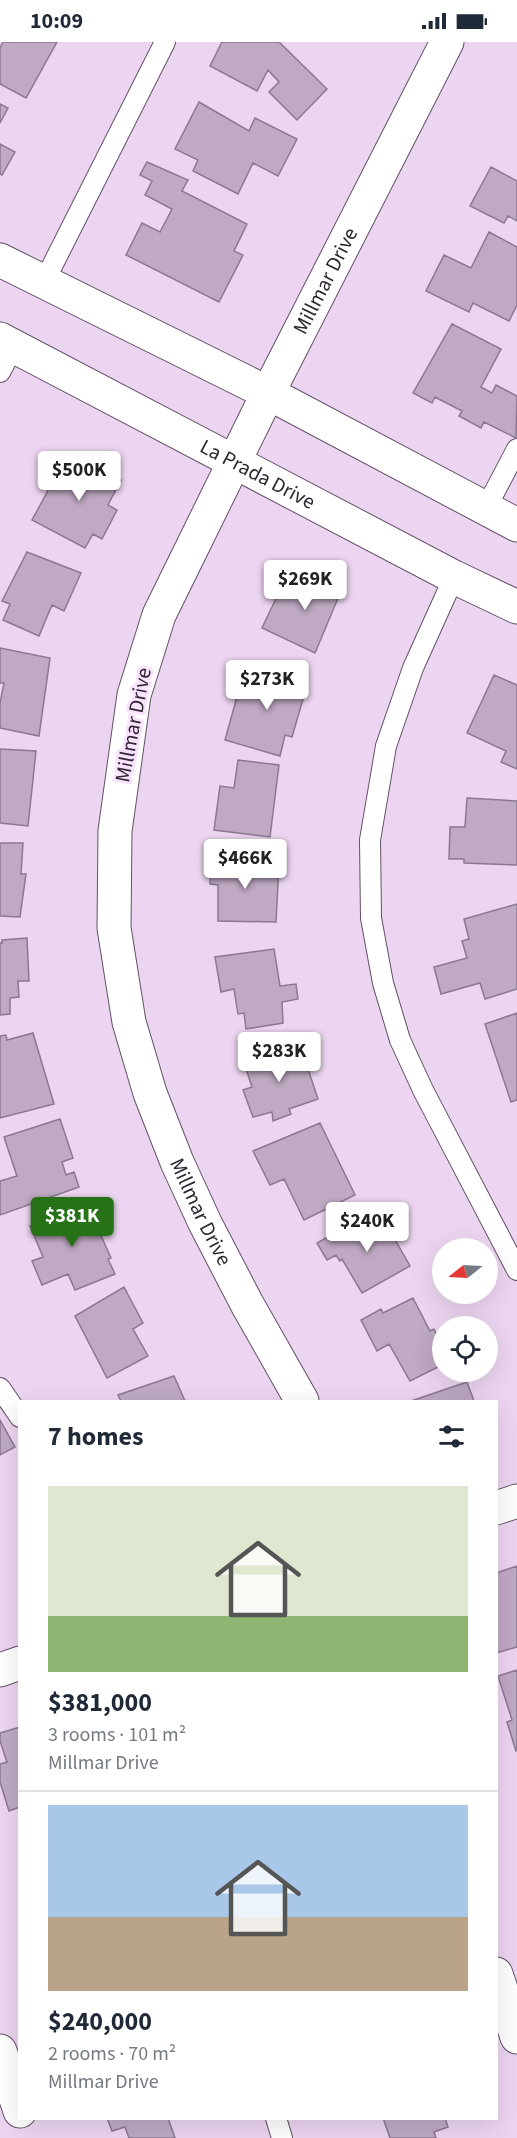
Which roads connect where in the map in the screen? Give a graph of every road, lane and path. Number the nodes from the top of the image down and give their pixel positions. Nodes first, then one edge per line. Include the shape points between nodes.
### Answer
1 (165, 42) edge
2 (447, 42) edge
3 (0, 260) edge
4 (44, 282) junction
5 (5, 352) edge
6 (268, 393) junction
7 (517, 449) edge
8 (234, 460) junction
9 (486, 508) junction
10 (517, 525) edge
11 (454, 577) junction
12 (517, 607) edge
13 (517, 1270) edge
14 (0, 1388) edge
15 (301, 1400) edge
16 (18, 1414) edge
17 (517, 1501) edge
18 (498, 1507) edge
19 (18, 1664) edge
20 (0, 1670) edge
21 (498, 1980) edge
22 (517, 2037) edge
23 (0, 2051) edge
24 (18, 2105) edge
25 (23, 2120) edge
26 (277, 2120) edge
27 (28, 2138) edge
28 (282, 2138) edge

1 - 4 lane
2 - 6 street, Millmar Drive
3 - 4 street
4 - 6 street
5 - 8 street, La Prada Drive
6 - 8 street, Millmar Drive
6 - 9 street
7 - 9 lane
8 - 11 street, La Prada Drive
8 - 15 street, Millmar Drive via 159,615 134,695 115,831 114,928 129,1022 177,1162 247,1304
9 - 10 street
11 - 12 street, La Prada Drive
11 - 13 lane via 413,668 386,746 370,840 371,918 383,983 400,1040
14 - 16 lane
17 - 18 street
19 - 20 street
21 - 22 street
23 - 24 street
25 - 27 street
26 - 28 lane

